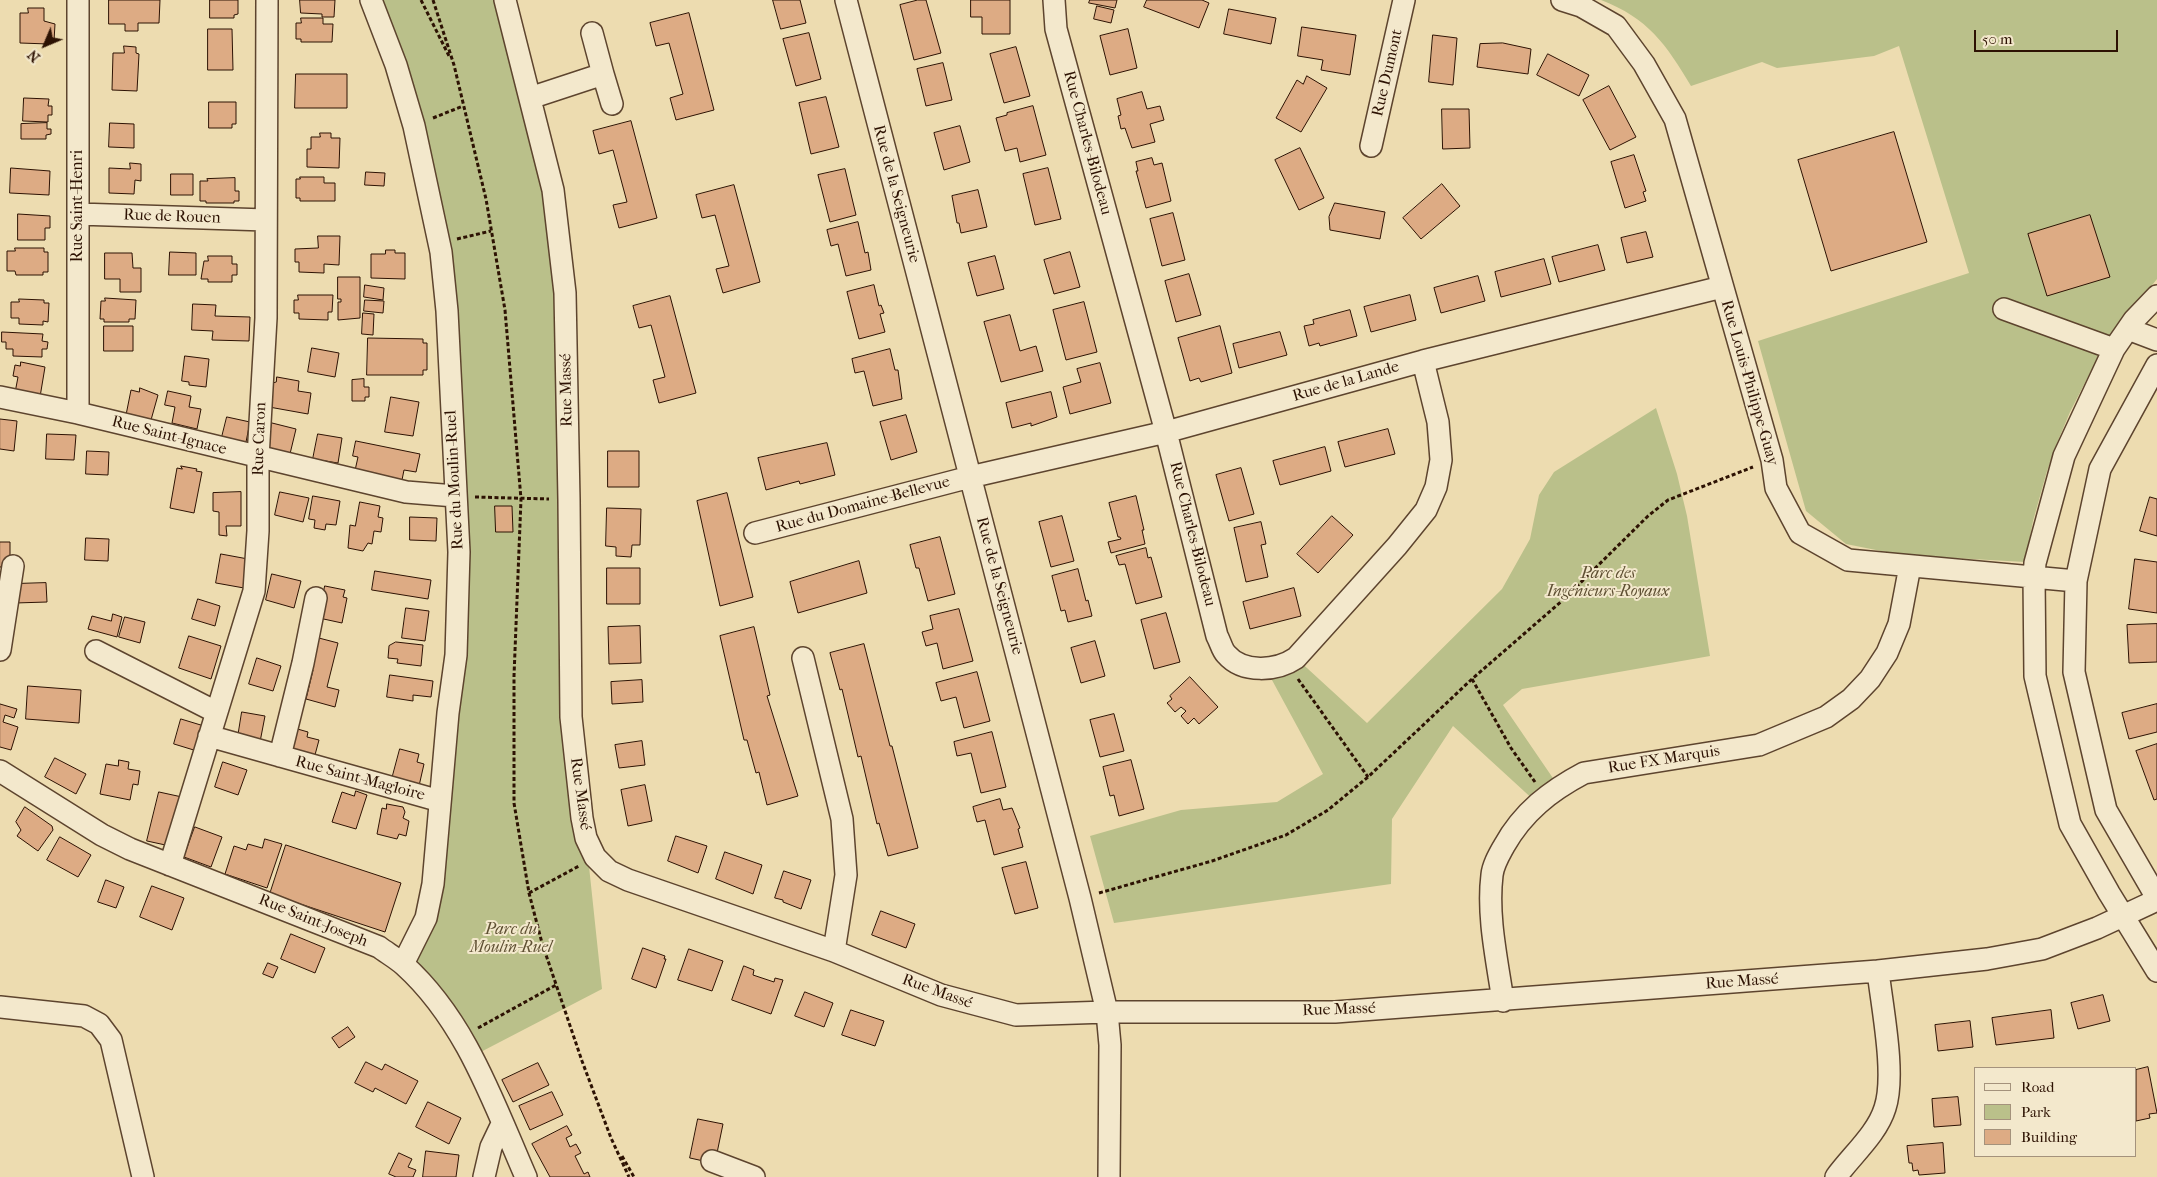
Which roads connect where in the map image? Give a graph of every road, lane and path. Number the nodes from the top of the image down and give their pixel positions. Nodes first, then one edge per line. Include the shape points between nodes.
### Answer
1 (78, 0) edge
2 (267, 0) edge
3 (371, 0) edge
4 (421, 0) edge
5 (433, 0) edge
6 (505, 0) edge
7 (846, 0) edge
8 (1054, 0) edge
9 (1404, 0) edge
10 (1562, 0) edge
11 (592, 33) dead end
12 (454, 65) junction
13 (603, 74) junction
14 (530, 98) junction
15 (612, 104) dead end
16 (463, 106) junction
17 (414, 126) junction
18 (1371, 146) dead end
19 (78, 214) junction
20 (266, 220) junction
21 (491, 231) junction
22 (439, 243) junction
23 (1722, 287) junction
24 (2157, 296) edge
25 (2004, 309) dead end
26 (2128, 329) junction
27 (2157, 340) edge
28 (2114, 349) junction
29 (1423, 361) junction
30 (2157, 366) edge
31 (0, 397) edge
32 (78, 413) junction
33 (1166, 432) junction
34 (258, 458) junction
35 (1772, 460) junction
36 (970, 477) junction
37 (455, 496) junction
38 (520, 499) junction
39 (570, 500) junction
40 (755, 533) dead end
41 (13, 566) dead end
42 (1910, 566) junction
43 (2034, 577) junction
44 (2076, 580) junction
45 (316, 598) dead end
46 (0, 650) edge
47 (96, 651) dead end
48 (803, 658) dead end
49 (1288, 664) junction
50 (1472, 679) junction
51 (216, 712) junction
52 (209, 736) junction
53 (280, 756) junction
54 (0, 771) edge
55 (1368, 777) junction
56 (1546, 797) junction
57 (440, 801) junction
58 (595, 857) junction
59 (170, 865) junction
60 (529, 893) junction
61 (1080, 898) junction
62 (2157, 899) edge
63 (2122, 916) junction
64 (834, 951) junction
65 (403, 964) junction
66 (1878, 971) junction
67 (2157, 972) edge
68 (556, 984) junction
69 (1503, 1001) junction
70 (0, 1007) edge
71 (1107, 1012) junction
72 (462, 1038) junction
73 (502, 1124) junction
74 (612, 1138) junction
75 (712, 1161) dead end
76 (143, 1177) edge
77 (484, 1177) edge
78 (526, 1177) edge
79 (629, 1177) edge
80 (634, 1177) edge
81 (754, 1177) edge
82 (1109, 1177) edge
83 (1836, 1177) edge

1 - 19 street, Rue Saint-Henri
2 - 20 street, Rue Caron
3 - 17 street, Rue du Moulin-Ruel
4 - 12 path
5 - 12 path
6 - 14 street, Rue Massé
7 - 36 street, Rue de la Seigneurie
8 - 33 street, Rue Charles-Bilodeau via 1056,30
9 - 18 street, Rue Dumont
10 - 23 street, Rue Louis-Philippe-Guay via 1616,26 1644,64 1675,119
11 - 13 street
12 - 16 path
13 - 14 street
13 - 15 street
14 - 39 street, Rue Massé via 553,190 565,293
16 - 17 path
16 - 21 path
17 - 22 street, Rue du Moulin-Ruel
19 - 20 street, Rue de Rouen
19 - 32 street, Rue Saint-Henri
20 - 34 street, Rue Caron via 266,318
21 - 22 path
21 - 38 path via 504,310
22 - 37 street, Rue du Moulin-Ruel via 447,311
23 - 29 street, Rue de la Lande
23 - 35 street, Rue Louis-Philippe-Guay
24 - 26 street
25 - 28 street
26 - 27 street
26 - 28 street
28 - 43 street via 2064,456
29 - 33 street, Rue de la Lande
29 - 49 street via 1438,422 1441,460 1426,510 1398,546
30 - 44 street via 2100,469
31 - 32 street, Rue Saint-Ignace
32 - 34 street, Rue Saint-Ignace
33 - 36 street, Rue de la Lande
33 - 49 street, Rue Charles-Bilodeau via 1217,636 1225,654 1254,668
34 - 37 street, Rue Saint-Ignace via 406,492
34 - 51 street, Rue Caron via 254,591
35 - 42 street, Rue Louis-Philippe-Guay via 1776,488 1800,533 1848,560
35 - 50 path via 1668,500 1563,600
36 - 40 street, Rue du Domaine-Bellevue
36 - 61 street, Rue de la Seigneurie
37 - 38 path
37 - 57 street, Rue du Moulin-Ruel via 458,552 456,655
38 - 39 path
38 - 60 path via 514,676 514,803
39 - 58 street, Rue Massé via 571,717 582,818 586,838
41 - 46 street
42 - 43 street, Rue Louis-Philippe-Guay
42 - 56 street, Rue FX Marquis via 1899,624 1887,653 1870,679 1851,699 1826,717 1759,745 1584,773
43 - 44 street, Rue Louis-Philippe-Guay
43 - 63 street via 2035,676 2070,824
44 - 62 street via 2074,672 2106,810
45 - 53 street, Rue Saint-Magloire
47 - 51 street
48 - 64 street via 843,826 846,875
49 - 55 path
50 - 55 path
50 - 56 path via 1512,748
51 - 52 street, Rue Caron
52 - 53 street, Rue Saint-Magloire
52 - 59 street, Rue Caron
53 - 57 street, Rue Saint-Magloire
54 - 59 street, Rue Saint-Joseph via 102,835
55 - 61 path via 1328,810 1286,835 1212,861
56 - 69 street, Rue FX Marquis via 1512,831 1492,874 1492,920
57 - 65 street, Rue du Moulin-Ruel via 433,884 426,918
58 - 60 path
58 - 64 street, Rue Massé via 609,871 628,880
59 - 65 street, Rue Saint-Joseph via 378,948
60 - 68 path
61 - 71 street, Rue de la Seigneurie
62 - 63 street, Rue Massé
63 - 66 street, Rue Massé via 2042,949 1987,959
63 - 67 street
64 - 71 street, Rue Massé via 941,995 1016,1015
65 - 72 street, Rue Saint-Joseph via 447,1013
66 - 69 street, Rue Massé
66 - 83 street via 1889,1078 1885,1109 1871,1134
68 - 72 path
68 - 74 path
69 - 71 street, Rue Massé via 1335,1012
70 - 76 street via 84,1016 99,1024 111,1040
71 - 82 street, Rue de la Seigneurie via 1110,1044
72 - 73 street, Rue Saint-Joseph
73 - 77 street
73 - 78 street, Rue Saint-Joseph
74 - 79 path
74 - 80 path
75 - 81 street

